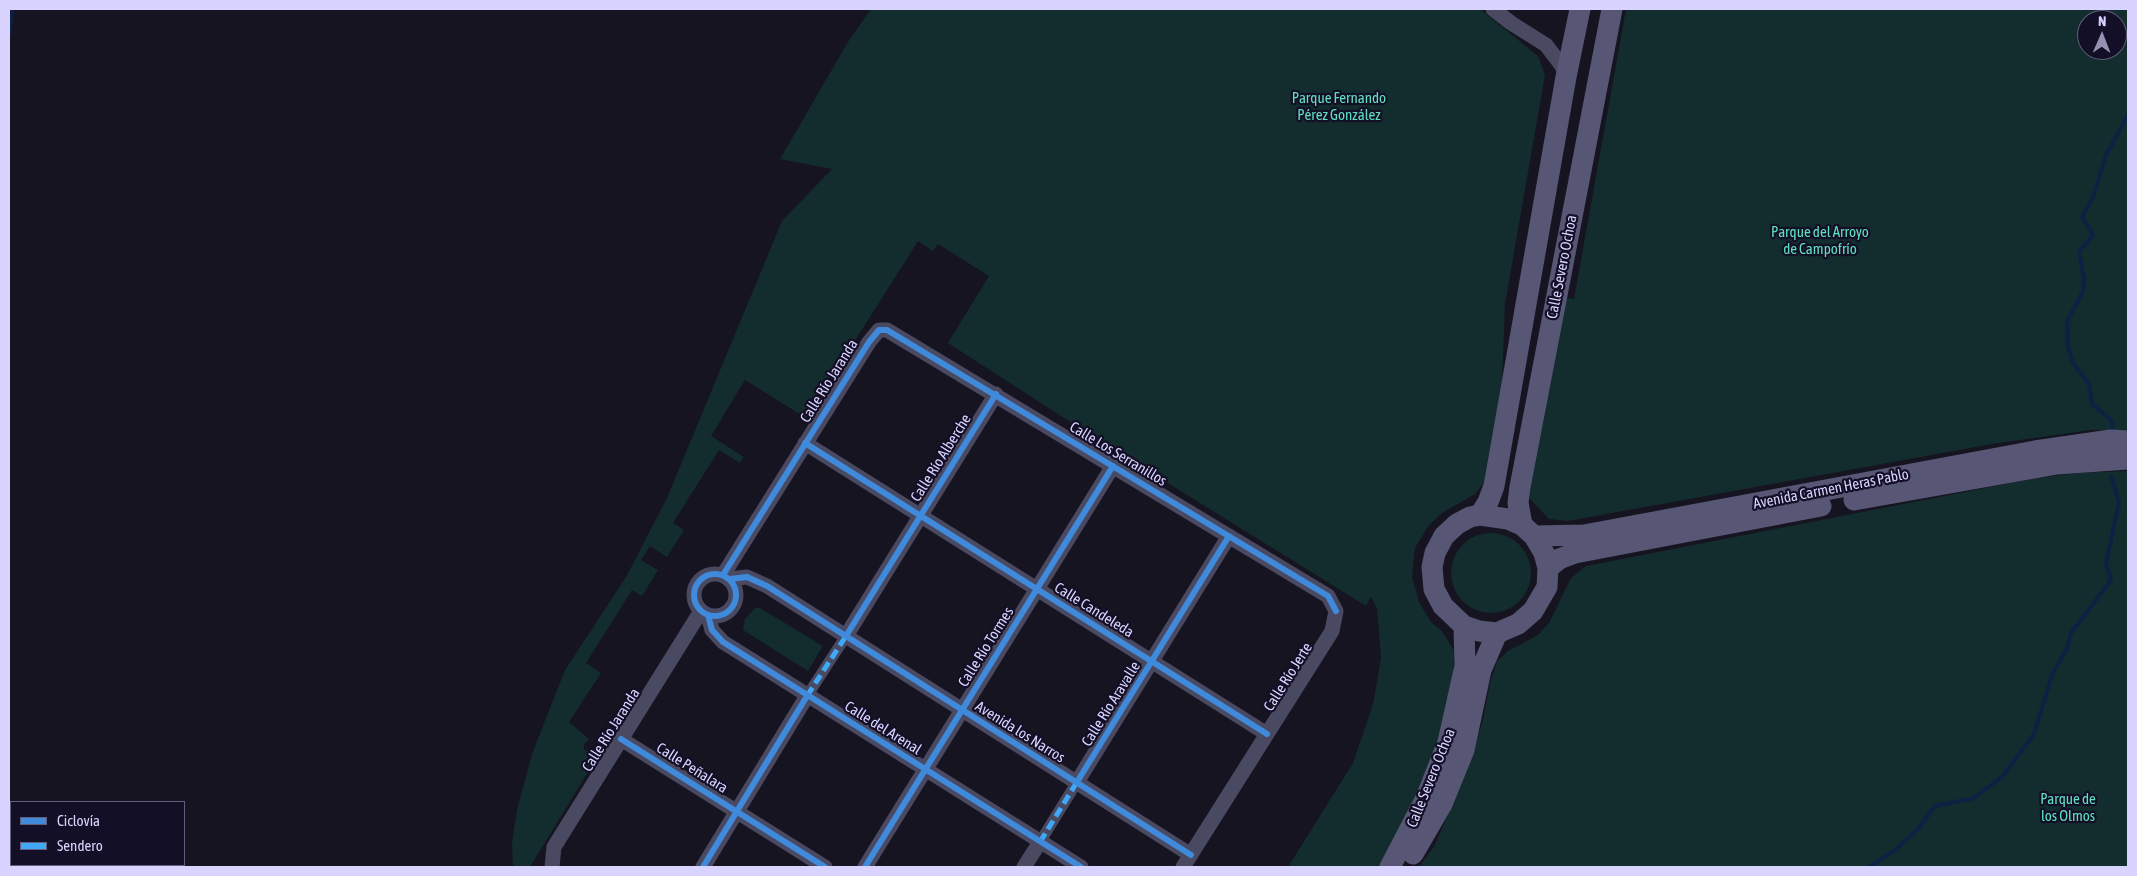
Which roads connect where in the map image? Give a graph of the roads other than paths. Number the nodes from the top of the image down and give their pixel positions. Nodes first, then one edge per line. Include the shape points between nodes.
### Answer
1 (1493, 9) edge
2 (1580, 9) edge
3 (1612, 9) edge
4 (1566, 76) junction
5 (879, 330) joint
6 (996, 394) junction
7 (2128, 441) edge
8 (805, 443) junction
9 (2128, 458) edge
10 (1113, 466) junction
11 (920, 515) junction
12 (1480, 515) junction
13 (1528, 530) junction
14 (1229, 536) junction
15 (1548, 568) junction
16 (726, 577) junction
17 (1037, 589) junction
18 (1336, 611) joint
19 (705, 613) junction
20 (1464, 626) junction
21 (1497, 633) junction
22 (846, 636) junction
23 (1152, 661) junction
24 (807, 696) junction
25 (962, 710) junction
26 (1267, 734) junction
27 (621, 739) junction
28 (925, 770) junction
29 (1077, 782) junction
30 (737, 812) junction
31 (1040, 842) junction
32 (1187, 863) edge
33 (551, 867) edge
34 (702, 867) edge
35 (826, 867) edge
36 (865, 867) edge
37 (1024, 867) edge
38 (1081, 867) edge
39 (1390, 867) edge
40 (1405, 867) edge

1 - 4 street via 1546,45
2 - 4 main road, Calle Severo Ochoa
3 - 13 main road, Calle Severo Ochoa via 1520,487 1518,503
4 - 12 main road, Calle Severo Ochoa via 1494,486
5 - 6 street, Calle Los Serranillos via 900,336
5 - 8 street, Calle Río Jaranda
6 - 10 street, Calle Los Serranillos
6 - 11 street, Calle Río Alberche
7 - 13 main road, Avenida Carmen Heras Pablo via 2111,440 2035,451 1584,535
8 - 11 street, Calle Candeleda
8 - 16 street, Calle Río Jaranda
9 - 15 main road, Avenida Carmen Heras Pablo via 2057,464 1840,502 1574,553
10 - 14 street, Calle Los Serranillos
10 - 17 street, Calle Río Tormes
11 - 17 street, Calle Candeleda
11 - 22 street, Calle Río Alberche
12 - 13 main road via 1508,519
12 - 20 main road via 1457,524 1444,536 1432,567 1434,589 1443,606
13 - 15 main road via 1544,553
14 - 18 street, Calle Los Serranillos via 1328,596
14 - 23 street, Calle Río Aravalle
15 - 21 main road via 1547,587 1533,611 1518,624
16 - 19 street via 736,590 734,606 721,616
16 - 19 street via 708,575 697,584 694,598
16 - 22 street, Avenida los Narros via 755,580
17 - 23 street, Calle Candeleda
17 - 25 street, Calle Río Tormes
18 - 26 street, Calle Río Jerte via 1332,631
19 - 24 street, Calle del Arenal via 712,630 723,642
19 - 27 street, Calle Río Jaranda
20 - 21 main road
20 - 39 main road, Calle Severo Ochoa via 1465,666 1448,742 1426,798
21 - 40 main road, Calle Severo Ochoa via 1481,670 1464,750 1442,804
22 - 24 street, Calle Río Alberche
22 - 25 street, Avenida los Narros
23 - 26 street, Calle Candeleda
23 - 29 street, Calle Río Aravalle
24 - 28 street, Calle del Arenal
24 - 30 street, Calle Río Alberche
25 - 28 street, Calle Río Tormes
25 - 29 street, Avenida los Narros
26 - 32 street, Calle Río Jerte
27 - 30 street, Calle Peñalara
27 - 33 street, Calle Río Jaranda via 554,847
28 - 31 street, Calle del Arenal
28 - 36 street, Calle Río Tormes
29 - 31 street, Calle Río Aravalle
29 - 32 street, Avenida los Narros
30 - 34 street, Calle Río Alberche
30 - 35 street, Calle Peñalara
31 - 37 street, Calle Río Aravalle
31 - 38 street, Calle del Arenal

